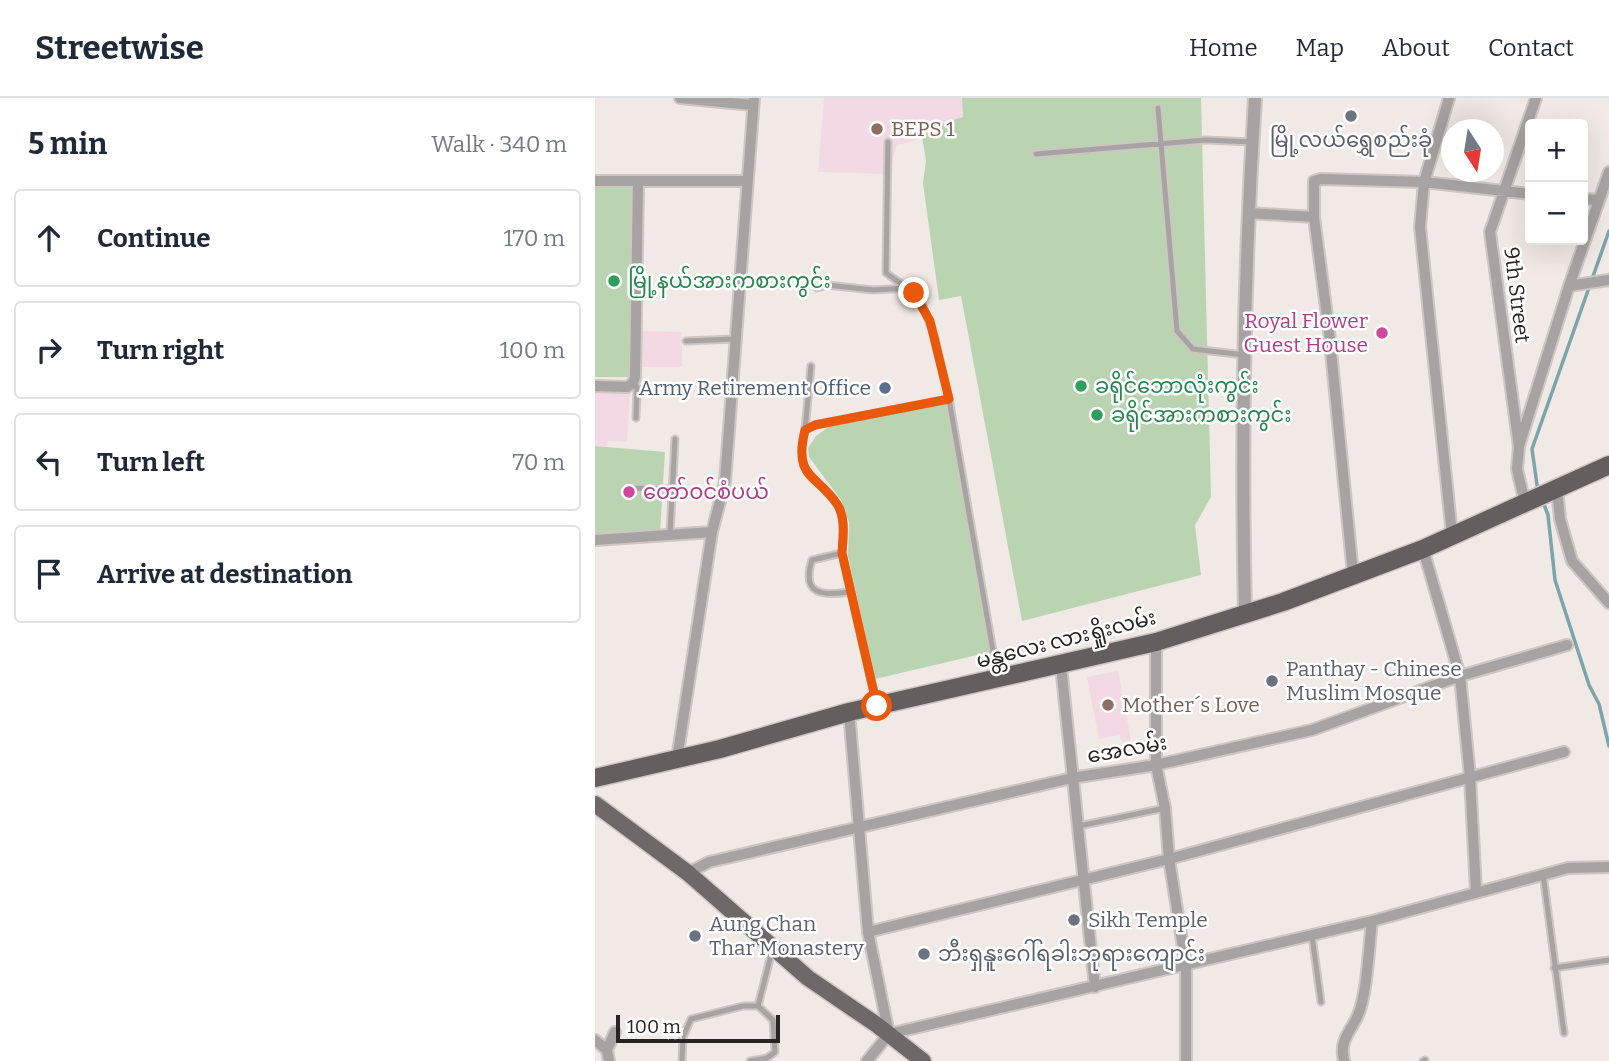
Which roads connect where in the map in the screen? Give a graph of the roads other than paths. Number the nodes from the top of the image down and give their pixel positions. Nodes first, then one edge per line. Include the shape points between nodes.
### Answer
1 (680, 98) edge
2 (1255, 98) edge
3 (1449, 98) edge
4 (1536, 98) edge
5 (753, 102) edge
6 (1158, 108) dead end
7 (888, 142) dead end
8 (1252, 142) junction
9 (1161, 144) junction
10 (1036, 155) dead end
11 (1609, 172) edge
12 (595, 181) edge
13 (638, 181) junction
14 (746, 181) junction
15 (1424, 182) junction
16 (1504, 191) junction
17 (1525, 193) edge
18 (1588, 199) edge
19 (1599, 200) junction
20 (1248, 213) junction
21 (1314, 217) junction
22 (1606, 280) edge
23 (1569, 286) junction
24 (817, 288) dead end
25 (907, 288) junction
26 (734, 339) junction
27 (686, 341) dead end
28 (1245, 355) junction
29 (811, 366) dead end
30 (633, 383) junction
31 (595, 386) edge
32 (949, 399) junction
33 (636, 418) dead end
34 (805, 430) junction
35 (675, 439) dead end
36 (1519, 447) junction
37 (1609, 465) edge
38 (626, 488) dead end
39 (673, 489) junction
40 (1541, 496) junction
41 (712, 532) junction
42 (670, 534) junction
43 (1452, 535) junction
44 (595, 540) edge
45 (1423, 549) junction
46 (842, 553) junction
47 (1353, 574) junction
48 (850, 592) junction
49 (1609, 603) edge
50 (1245, 612) junction
51 (1156, 642) junction
52 (1567, 645) dead end
53 (1061, 666) junction
54 (1460, 676) junction
55 (998, 681) junction
56 (877, 706) junction
57 (849, 712) junction
58 (1564, 752) dead end
59 (677, 760) junction
60 (1156, 765) junction
61 (1470, 777) junction
62 (595, 778) edge
63 (1072, 778) junction
64 (595, 804) edge
65 (1165, 808) junction
66 (857, 826) junction
67 (1077, 827) junction
68 (1168, 859) junction
69 (1609, 867) edge
70 (688, 873) junction
71 (1543, 874) junction
72 (1084, 879) junction
73 (1476, 891) junction
74 (1372, 921) junction
75 (868, 932) junction
76 (1312, 935) junction
77 (772, 948) junction
78 (1609, 960) edge
79 (1186, 966) junction
80 (1553, 968) junction
81 (1095, 987) junction
82 (1321, 1002) dead end
83 (758, 1006) junction
84 (615, 1032) dead end
85 (1565, 1032) dead end
86 (889, 1034) junction
87 (595, 1040) edge
88 (608, 1055) edge
89 (682, 1061) edge
90 (750, 1061) edge
91 (867, 1061) edge
92 (923, 1061) edge
93 (1186, 1061) edge
94 (1344, 1061) edge

1 - 5 street
2 - 8 street
3 - 15 street
4 - 16 street, 9th Street
5 - 14 street
6 - 9 lane
7 - 25 lane via 886,273
8 - 9 lane
8 - 20 street
9 - 10 lane
9 - 28 lane via 1177,331 1193,349
11 - 19 street
12 - 13 street
13 - 14 street
13 - 30 street
14 - 26 street
15 - 16 street
15 - 21 street via 1321,178 1314,181
15 - 43 street via 1420,227
16 - 17 street
16 - 36 street, 9th Street via 1491,226 1490,254
18 - 19 street
19 - 23 street
20 - 21 street
20 - 28 street
21 - 47 street
22 - 23 street
23 - 36 street
24 - 25 lane
25 - 32 lane via 930,321
26 - 27 lane
26 - 41 street via 725,482
28 - 50 street
29 - 34 lane
30 - 31 street via 627,387
30 - 33 lane via 637,387
32 - 34 lane via 837,419
32 - 55 lane
34 - 46 lane via 805,468 810,479 839,506
35 - 39 lane
36 - 40 street, 9th Street via 1517,469
37 - 40 highway, မန္တလေး လားရှိုးလမ်း
38 - 39 lane
39 - 42 lane
40 - 43 highway, မန္တလေး လားရှိုးလမ်း
40 - 49 street, 9th Street via 1560,519 1572,561
41 - 42 street
41 - 59 street
42 - 44 street
43 - 45 highway, မန္တလေး လားရှိုးလမ်း
45 - 47 highway, မန္တလေး လားရှိုးလမ်း
45 - 54 street
46 - 48 lane
46 - 48 lane via 812,560 810,582 826,596
47 - 50 highway, မန္တလေး လားရှိုးလမ်း
48 - 56 lane
50 - 51 highway, မန္တလေး လားရှိုးလမ်း
51 - 53 highway, မန္တလေး လားရှိုးလမ်း
51 - 60 street
52 - 54 street, အေလမ်း
53 - 55 highway, မန္တလေး လားရှိုးလမ်း
53 - 63 street
54 - 60 street, အေလမ်း via 1312,730
54 - 61 street
55 - 56 highway, မန္တလေး လားရှိုးလမ်း
56 - 57 highway, မန္တလေး လားရှိုးလမ်း
57 - 59 highway, မန္တလေး လားရှိုးလမ်း
57 - 66 street
58 - 61 street
59 - 62 highway, မန္တလေး လားရှိုးလမ်း
60 - 63 street, အေလမ်း
60 - 65 street
61 - 68 street
61 - 73 street
63 - 66 street, အေလမ်း
63 - 67 street
64 - 70 main road
65 - 67 lane
65 - 68 street
66 - 70 street, အေလမ်း via 709,862
66 - 75 street
67 - 72 street
68 - 72 street
68 - 79 street
69 - 71 street
70 - 77 main road
71 - 73 street
71 - 80 lane
72 - 75 street
72 - 81 street
73 - 74 street
74 - 76 street
74 - 94 street via 1360,1011 1344,1038
75 - 86 street
76 - 79 street
76 - 82 lane
77 - 83 lane
77 - 86 main road
78 - 80 lane
79 - 81 street
79 - 93 street
80 - 85 lane
81 - 86 street
83 - 89 lane via 691,1019 683,1037
83 - 90 lane via 773,1020 775,1052
84 - 88 street
86 - 91 street
86 - 92 main road
87 - 88 street

